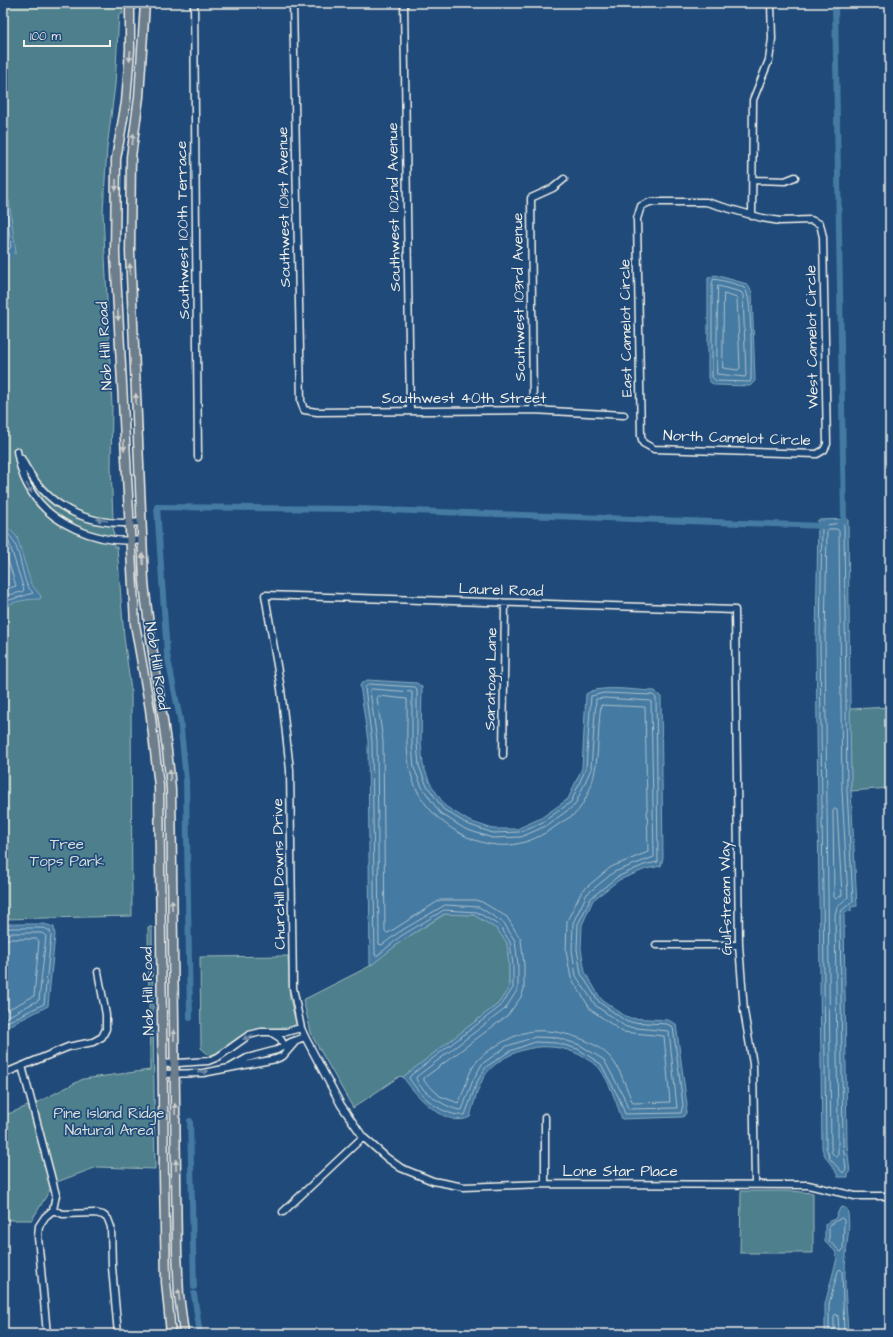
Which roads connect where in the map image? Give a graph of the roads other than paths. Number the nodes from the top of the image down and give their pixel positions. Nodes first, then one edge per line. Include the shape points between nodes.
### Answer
1 (130, 3) edge
2 (144, 3) edge
3 (194, 3) edge
4 (293, 3) edge
5 (404, 3) edge
6 (771, 3) edge
7 (795, 177) dead end
8 (564, 179) dead end
9 (754, 180) junction
10 (752, 216) junction
11 (304, 410) joint
12 (533, 410) junction
13 (410, 411) junction
14 (624, 416) dead end
15 (648, 447) joint
16 (824, 450) joint
17 (198, 457) dead end
18 (141, 522) junction
19 (128, 523) junction
20 (143, 540) junction
21 (129, 541) junction
22 (265, 595) joint
23 (505, 604) junction
24 (735, 610) joint
25 (503, 755) dead end
26 (656, 945) dead end
27 (739, 945) junction
28 (98, 972) dead end
29 (301, 1028) junction
30 (272, 1032) junction
31 (305, 1037) junction
32 (286, 1047) junction
33 (162, 1064) junction
34 (175, 1064) junction
35 (22, 1066) junction
36 (3, 1074) edge
37 (163, 1074) junction
38 (175, 1074) junction
39 (545, 1117) dead end
40 (363, 1137) junction
41 (545, 1184) junction
42 (754, 1184) junction
43 (890, 1196) edge
44 (53, 1210) junction
45 (283, 1212) dead end
46 (47, 1334) edge
47 (118, 1334) edge
48 (171, 1334) edge
49 (184, 1334) edge

1 -> 19 main road, Nob Hill Road via 126,102 116,159 115,254
18 -> 2 main road, Nob Hill Road via 130,244 131,157 139,97
3 - 17 street, Southwest 100th Terrace
4 - 11 street, Southwest 101st Avenue via 301,401
5 - 13 street, Southwest 102nd Avenue
6 - 9 street via 772,39 769,60 754,100
7 - 9 street via 785,181
8 - 12 street, Southwest 103rd Avenue via 553,188 531,198
9 - 10 street
10 - 15 street, East Camelot Circle via 706,202 650,202 641,206 637,219 641,429 643,443
10 - 16 street, West Camelot Circle via 780,221 811,220 820,224 823,237 827,444
11 - 13 street, Southwest 40th Street
12 - 13 street, Southwest 40th Street
12 - 14 street, Southwest 40th Street
15 - 16 street, North Camelot Circle via 816,454
18 - 19 street
18 - 20 main road, Nob Hill Road
19 - 21 main road, Nob Hill Road
19 -> 21 street via 85,518 68,510 43,492 29,474 17,451 27,484 46,509 72,527 103,539
20 - 21 street
34 -> 20 main road, Nob Hill Road via 171,790 164,720 148,627
21 - 33 main road, Nob Hill Road via 136,630 160,786
22 - 23 street, Laurel Road
22 - 29 street, Churchill Downs Drive via 281,689 290,770 294,988
23 - 24 street, Laurel Road
23 - 25 street, Saratoga Lane
24 - 27 street, Gulfstream Way
26 - 27 street
27 - 42 street, Gulfstream Way via 744,1011 753,1064
28 - 35 street via 106,1015 106,1029 102,1037 94,1042 68,1047
29 - 30 street
29 - 31 street, Churchill Downs Drive
30 - 32 street
30 -> 34 street via 249,1035 208,1061
31 - 32 street
31 - 40 street, Churchill Downs Drive via 341,1105
38 -> 32 street via 203,1073 276,1060 283,1056
33 - 34 street
33 - 37 main road, Nob Hill Road
34 - 38 main road, Nob Hill Road
35 - 36 street
35 - 44 street via 54,1183 56,1195
37 - 38 street
37 - 48 main road, Nob Hill Road via 166,1282
49 -> 38 main road, Nob Hill Road via 177,1251
39 - 41 street
40 - 41 street, Lone Star Place via 401,1168 433,1180 464,1187
40 - 45 street
41 - 42 street, Lone Star Place
42 - 43 street, Lone Star Place via 808,1185 855,1196
44 - 46 street via 40,1226 38,1237
44 - 47 street via 63,1214 95,1213 108,1219 111,1227

